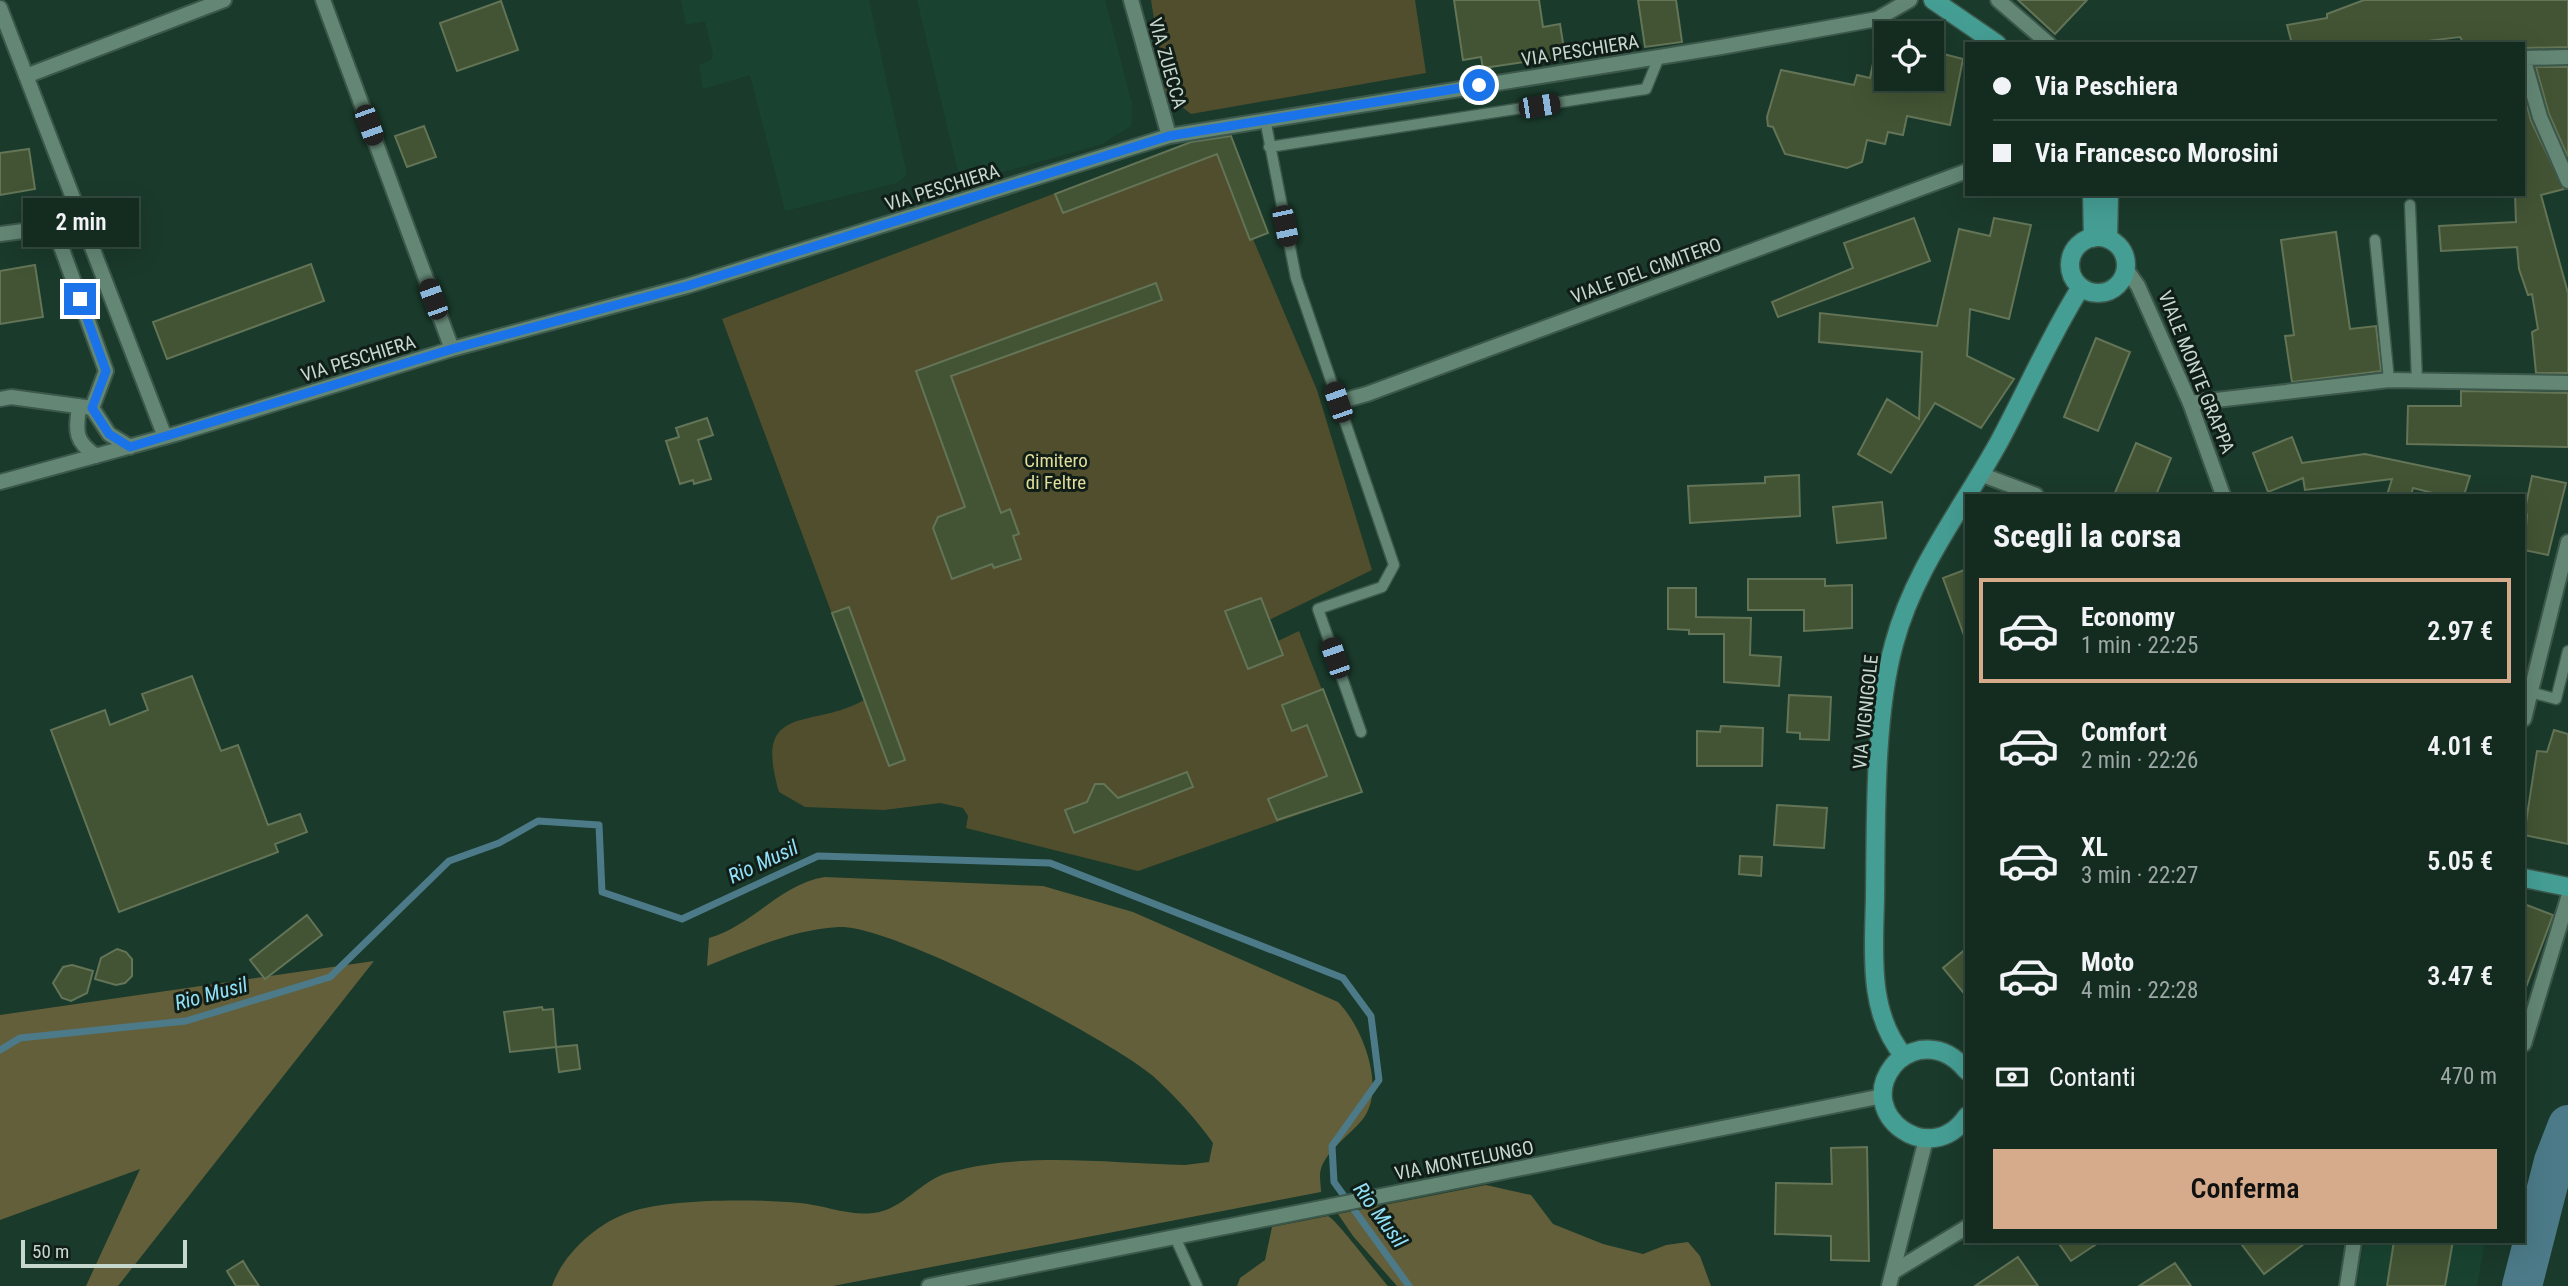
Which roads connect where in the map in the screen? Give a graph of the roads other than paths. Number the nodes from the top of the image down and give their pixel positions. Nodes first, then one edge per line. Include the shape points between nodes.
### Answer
1 (224, 0) edge
2 (323, 0) edge
3 (1131, 0) edge
4 (1910, 0) edge
5 (1933, 0) edge
6 (1998, 0) edge
7 (0, 8) edge
8 (1994, 42) edge
9 (2047, 42) edge
10 (1659, 57) junction
11 (2568, 57) edge
12 (2525, 60) edge
13 (2525, 64) edge
14 (26, 76) junction
15 (1265, 119) junction
16 (1169, 136) junction
17 (1269, 147) junction
18 (1965, 172) edge
19 (2568, 181) edge
20 (2092, 196) edge
21 (2109, 196) edge
22 (2410, 205) dead end
23 (0, 234) edge
24 (2100, 238) junction
25 (2375, 240) dead end
26 (2126, 268) junction
27 (2081, 287) junction
28 (452, 349) junction
29 (2389, 380) junction
30 (2417, 381) junction
31 (2568, 383) edge
32 (0, 399) edge
33 (1338, 402) junction
34 (2190, 403) junction
35 (85, 407) junction
36 (165, 437) junction
37 (130, 447) junction
38 (96, 456) junction
39 (1980, 474) junction
40 (0, 482) edge
41 (1968, 494) edge
42 (2033, 494) edge
43 (2223, 494) edge
44 (1965, 498) edge
45 (2568, 542) edge
46 (2568, 651) edge
47 (2530, 692) junction
48 (2525, 714) edge
49 (1361, 732) dead end
50 (2525, 878) edge
51 (2568, 887) edge
52 (2568, 898) edge
53 (2525, 1041) edge
54 (1904, 1056) junction
55 (1965, 1069) edge
56 (1883, 1096) junction
57 (1965, 1118) edge
58 (1926, 1139) junction
59 (1965, 1228) edge
60 (1175, 1237) junction
61 (2354, 1243) edge
62 (1891, 1279) edge
63 (929, 1286) edge
64 (1198, 1286) edge
65 (2347, 1286) edge

1 - 14 street
2 - 28 street
3 - 16 street, VIA ZUECCA
4 - 10 street, VIA PESCHIERA via 1877,19
5 - 8 main road
6 - 9 street
7 - 14 street
10 - 15 street, VIA PESCHIERA
10 - 17 lane via 1646,89
11 - 12 street
13 - 19 street via 2540,117
14 - 36 street
15 - 16 street, VIA PESCHIERA
15 - 17 lane
16 - 28 street, VIA PESCHIERA via 687,286
17 - 33 lane via 1296,278
18 - 33 street, VIALE DEL CIMITERO
20 - 24 main road
21 - 24 main road
22 - 30 lane
23 - 35 street via 54,227 106,371
24 - 26 main road via 2124,254
24 - 27 main road via 2077,247 2070,263
25 - 29 lane
26 - 27 main road via 2119,284 2105,292
26 - 34 street, VIALE MONTE GRAPPA
27 - 39 main road, VIA VIGNIGOLE
28 - 36 street, VIA PESCHIERA
29 - 30 street
29 - 34 street
30 - 31 street
32 - 35 street
33 - 49 lane via 1394,565 1382,587 1318,609
34 - 43 street, VIALE MONTE GRAPPA
35 - 37 street via 109,434
35 - 38 street via 76,431 81,446
36 - 37 street, VIA PESCHIERA
37 - 38 street, VIA PESCHIERA
38 - 40 street, VIA PESCHIERA
39 - 41 main road, VIA VIGNIGOLE
39 - 42 street
44 - 54 main road, VIA VIGNIGOLE via 1910,598 1887,678 1874,956 1880,1010
45 - 47 street
46 - 47 lane via 2556,699
47 - 48 street
50 - 51 main road
52 - 53 street
54 - 55 main road via 1933,1049 1947,1053
54 - 56 main road via 1888,1073
56 - 58 main road via 1885,1109 1901,1130
56 - 60 street, VIA MONTELUNGO
57 - 58 main road via 1952,1132
58 - 62 street
59 - 62 street
60 - 63 street, VIA MONTELUNGO
60 - 64 lane
61 - 65 street

